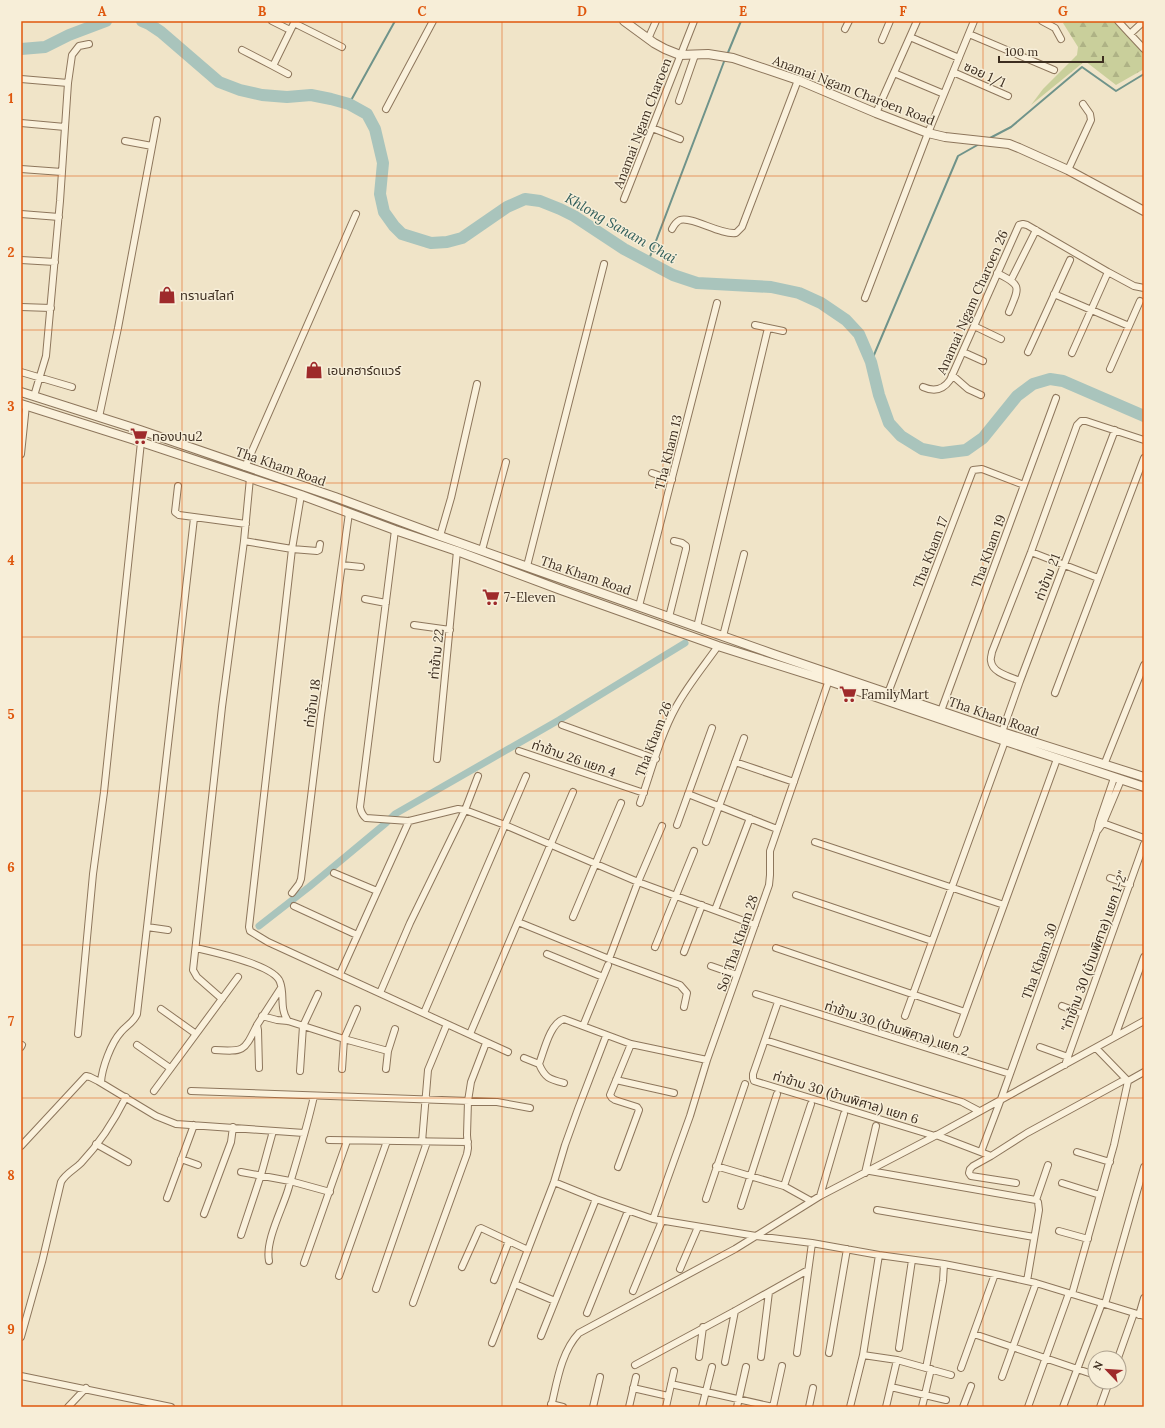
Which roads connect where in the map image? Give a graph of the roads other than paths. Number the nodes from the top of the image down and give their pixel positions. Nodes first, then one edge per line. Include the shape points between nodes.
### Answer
1 (272, 21) edge
2 (433, 21) edge
3 (624, 21) edge
4 (656, 21) edge
5 (694, 21) edge
6 (849, 21) edge
7 (890, 21) edge
8 (917, 21) edge
9 (974, 21) edge
10 (1042, 21) edge
11 (1118, 21) edge
12 (1144, 21) edge
13 (294, 22) edge
14 (845, 29) dead end
15 (290, 30) junction
16 (969, 34) junction
17 (1130, 34) junction
18 (910, 37) junction
19 (648, 39) junction
20 (1061, 39) dead end
21 (882, 40) dead end
22 (89, 44) dead end
23 (342, 48) dead end
24 (1144, 49) edge
25 (242, 50) dead end
26 (680, 55) junction
27 (695, 55) junction
28 (959, 58) junction
29 (273, 66) junction
30 (1054, 70) dead end
31 (953, 72) junction
32 (894, 73) junction
33 (288, 74) dead end
34 (21, 79) edge
35 (798, 80) junction
36 (68, 83) junction
37 (944, 94) junction
38 (1008, 96) dead end
39 (679, 101) dead end
40 (1083, 104) dead end
41 (386, 108) dead end
42 (876, 113) junction
43 (157, 120) dead end
44 (21, 123) edge
45 (65, 127) junction
46 (652, 128) junction
47 (928, 133) junction
48 (680, 139) dead end
49 (125, 141) dead end
50 (152, 146) junction
51 (21, 169) edge
52 (1068, 170) junction
53 (62, 172) junction
54 (624, 199) dead end
55 (1144, 211) edge
56 (21, 214) edge
57 (356, 214) dead end
58 (59, 217) junction
59 (672, 229) dead end
60 (1036, 230) junction
61 (21, 260) edge
62 (1070, 260) dead end
63 (55, 262) junction
64 (604, 264) dead end
65 (1108, 272) junction
66 (997, 274) junction
67 (1011, 280) junction
68 (1144, 288) edge
69 (1054, 294) junction
70 (865, 298) dead end
71 (1140, 301) dead end
72 (717, 303) dead end
73 (21, 307) edge
74 (51, 308) junction
75 (1090, 310) junction
76 (1010, 312) dead end
77 (755, 325) dead end
78 (974, 326) junction
79 (1129, 326) junction
80 (768, 328) junction
81 (783, 331) dead end
82 (1001, 339) dead end
83 (962, 352) junction
84 (1028, 352) dead end
85 (1072, 353) dead end
86 (983, 361) dead end
87 (1110, 368) dead end
88 (21, 372) edge
89 (952, 375) junction
90 (39, 378) junction
91 (477, 384) dead end
92 (72, 387) dead end
93 (923, 387) dead end
94 (21, 392) edge
95 (981, 395) dead end
96 (34, 396) junction
97 (1056, 398) dead end
98 (23, 405) edge
99 (99, 418) junction
100 (1115, 430) junction
101 (1144, 440) edge
102 (141, 442) junction
103 (21, 454) edge
104 (1144, 458) edge
105 (506, 462) dead end
106 (245, 467) junction
107 (652, 473) dead end
108 (250, 478) junction
109 (672, 480) junction
110 (1024, 485) junction
111 (178, 486) dead end
112 (301, 495) junction
113 (349, 513) junction
114 (194, 518) junction
115 (246, 524) junction
116 (395, 530) junction
117 (440, 536) junction
118 (244, 541) junction
119 (674, 541) dead end
120 (320, 544) dead end
121 (292, 549) junction
122 (457, 550) junction
123 (482, 550) junction
124 (1031, 552) junction
125 (744, 554) dead end
126 (1064, 565) junction
127 (342, 566) junction
128 (527, 566) junction
129 (361, 567) dead end
130 (560, 578) junction
131 (1098, 578) junction
132 (556, 588) junction
133 (365, 599) dead end
134 (386, 602) junction
135 (639, 606) junction
136 (669, 617) junction
137 (414, 625) dead end
138 (697, 626) junction
139 (450, 630) junction
140 (723, 636) junction
141 (718, 646) junction
142 (1144, 665) edge
143 (830, 677) junction
144 (1020, 681) junction
145 (888, 693) junction
146 (1055, 693) dead end
147 (941, 711) junction
148 (562, 725) dead end
149 (712, 728) dead end
150 (1002, 732) junction
151 (744, 738) dead end
152 (1004, 741) junction
153 (519, 751) dead end
154 (437, 759) dead end
155 (656, 759) junction
156 (1057, 759) junction
157 (736, 762) junction
158 (1104, 765) junction
159 (478, 776) dead end
160 (526, 776) dead end
161 (1144, 777) edge
162 (1117, 779) junction
163 (794, 782) junction
164 (1144, 787) edge
165 (573, 792) dead end
166 (644, 793) junction
167 (688, 794) junction
168 (621, 803) dead end
169 (640, 803) dead end
170 (720, 806) junction
171 (464, 810) junction
172 (750, 818) junction
173 (409, 822) junction
174 (1101, 822) junction
175 (505, 825) junction
176 (677, 825) dead end
177 (662, 826) dead end
178 (778, 829) junction
179 (1144, 838) edge
180 (706, 842) dead end
181 (815, 842) dead end
182 (1144, 844) edge
183 (551, 845) junction
184 (694, 851) dead end
185 (595, 863) junction
186 (334, 873) dead end
187 (1110, 878) dead end
188 (638, 882) junction
189 (1130, 885) junction
190 (951, 888) junction
191 (377, 891) junction
192 (292, 893) dead end
193 (796, 895) dead end
194 (676, 896) junction
195 (702, 905) junction
196 (1004, 905) junction
197 (294, 906) dead end
198 (715, 910) junction
199 (573, 917) dead end
200 (518, 922) junction
201 (755, 925) junction
202 (147, 927) junction
203 (168, 930) dead end
204 (357, 935) junction
205 (932, 941) junction
206 (655, 947) dead end
207 (196, 948) junction
208 (776, 948) dead end
209 (684, 952) dead end
210 (547, 954) dead end
211 (1144, 956) edge
212 (608, 962) junction
213 (711, 966) dead end
214 (340, 974) junction
215 (737, 975) junction
216 (603, 976) junction
217 (238, 977) dead end
218 (281, 988) junction
219 (380, 993) junction
220 (318, 994) dead end
221 (756, 994) dead end
222 (913, 994) junction
223 (222, 999) junction
224 (778, 1002) junction
225 (1062, 1006) dead end
226 (684, 1007) dead end
227 (161, 1009) dead end
228 (357, 1009) dead end
229 (965, 1012) junction
230 (424, 1013) junction
231 (1083, 1014) junction
232 (262, 1016) junction
233 (905, 1016) dead end
234 (288, 1021) junction
235 (1144, 1021) edge
236 (257, 1024) junction
237 (447, 1024) junction
238 (303, 1026) junction
239 (583, 1026) junction
240 (395, 1029) dead end
241 (78, 1034) dead end
242 (196, 1034) junction
243 (470, 1034) junction
244 (958, 1034) dead end
245 (606, 1036) junction
246 (1115, 1036) junction
247 (344, 1039) junction
248 (765, 1040) junction
249 (486, 1042) junction
250 (631, 1044) junction
251 (137, 1045) dead end
252 (1040, 1047) dead end
253 (1096, 1048) junction
254 (215, 1050) dead end
255 (388, 1051) junction
256 (508, 1052) dead end
257 (1068, 1057) junction
258 (524, 1058) dead end
259 (707, 1060) junction
260 (539, 1064) junction
261 (1065, 1065) junction
262 (170, 1068) junction
263 (259, 1068) dead end
264 (342, 1069) dead end
265 (386, 1069) dead end
266 (300, 1071) dead end
267 (1144, 1072) edge
268 (1010, 1074) junction
269 (616, 1080) junction
270 (1127, 1080) junction
271 (101, 1082) junction
272 (564, 1083) dead end
273 (744, 1084) dead end
274 (154, 1091) dead end
275 (191, 1091) dead end
276 (674, 1093) dead end
277 (777, 1094) dead end
278 (314, 1096) junction
279 (126, 1098) junction
280 (1001, 1099) junction
281 (426, 1100) junction
282 (468, 1101) junction
283 (811, 1104) dead end
284 (530, 1108) dead end
285 (980, 1111) junction
286 (844, 1114) dead end
287 (194, 1125) junction
288 (876, 1126) dead end
289 (233, 1127) junction
290 (273, 1131) junction
291 (304, 1133) junction
292 (935, 1135) junction
293 (329, 1140) dead end
294 (347, 1140) junction
295 (387, 1141) junction
296 (424, 1142) junction
297 (468, 1142) junction
298 (96, 1144) junction
299 (21, 1146) edge
300 (981, 1152) junction
301 (1077, 1152) dead end
302 (991, 1156) junction
303 (181, 1159) junction
304 (128, 1162) dead end
305 (1110, 1162) junction
306 (198, 1165) dead end
307 (1048, 1165) dead end
308 (716, 1166) junction
309 (618, 1167) dead end
310 (1144, 1167) edge
311 (241, 1172) dead end
312 (868, 1172) junction
313 (261, 1175) junction
314 (750, 1175) junction
315 (290, 1181) junction
316 (554, 1182) junction
317 (1016, 1183) dead end
318 (1062, 1183) dead end
319 (784, 1186) junction
320 (330, 1192) junction
321 (1100, 1195) junction
322 (820, 1196) junction
323 (167, 1198) dead end
324 (596, 1199) junction
325 (706, 1199) dead end
326 (1036, 1200) junction
327 (811, 1201) junction
328 (741, 1206) dead end
329 (877, 1210) dead end
330 (628, 1211) junction
331 (204, 1214) dead end
332 (653, 1219) junction
333 (662, 1220) junction
334 (698, 1227) junction
335 (1059, 1231) dead end
336 (241, 1235) dead end
337 (756, 1236) junction
338 (1034, 1236) junction
339 (1088, 1239) junction
340 (509, 1241) junction
341 (812, 1243) junction
342 (847, 1249) junction
343 (528, 1250) junction
344 (879, 1256) junction
345 (912, 1260) junction
346 (268, 1261) dead end
347 (304, 1263) dead end
348 (944, 1264) junction
349 (462, 1266) dead end
350 (680, 1269) dead end
351 (808, 1270) junction
352 (995, 1274) junction
353 (339, 1276) dead end
354 (494, 1280) dead end
355 (1028, 1281) junction
356 (1036, 1283) junction
357 (515, 1284) junction
358 (376, 1289) dead end
359 (634, 1291) dead end
360 (769, 1292) junction
361 (1070, 1294) junction
362 (1144, 1298) edge
363 (555, 1301) junction
364 (413, 1303) dead end
365 (1103, 1304) junction
366 (735, 1312) junction
367 (587, 1313) dead end
368 (1139, 1315) edge
369 (703, 1327) junction
370 (974, 1334) junction
371 (541, 1336) dead end
372 (21, 1337) edge
373 (492, 1343) dead end
374 (1013, 1347) junction
375 (899, 1348) dead end
376 (1122, 1350) edge
377 (797, 1353) dead end
378 (829, 1353) dead end
379 (863, 1355) junction
380 (700, 1357) dead end
381 (761, 1357) dead end
382 (1045, 1358) junction
383 (897, 1360) junction
384 (725, 1362) dead end
385 (635, 1365) dead end
386 (712, 1366) dead end
387 (782, 1366) dead end
388 (746, 1367) dead end
389 (928, 1368) junction
390 (961, 1368) dead end
391 (1078, 1368) junction
392 (1087, 1371) edge
393 (674, 1372) dead end
394 (951, 1374) dead end
395 (21, 1376) edge
396 (600, 1377) dead end
397 (636, 1377) dead end
398 (1002, 1377) dead end
399 (671, 1384) junction
400 (971, 1386) dead end
401 (891, 1387) junction
402 (86, 1388) junction
403 (633, 1388) junction
404 (813, 1388) dead end
405 (1106, 1390) edge
406 (706, 1392) junction
407 (925, 1395) junction
408 (668, 1396) junction
409 (739, 1399) junction
410 (946, 1400) dead end
411 (551, 1406) edge
412 (68, 1407) edge
413 (171, 1407) edge
414 (563, 1407) edge
415 (592, 1407) edge
416 (629, 1407) edge
417 (666, 1407) edge
418 (702, 1407) edge
419 (737, 1407) edge
420 (773, 1407) edge
421 (809, 1407) edge
422 (850, 1407) edge
423 (886, 1407) edge
424 (922, 1407) edge
425 (963, 1407) edge
426 (1028, 1407) edge
427 (1063, 1407) edge
428 (1100, 1407) edge

1 - 15 street
2 - 41 street
3 - 19 street, Anamai Ngam Charoen Road
4 - 19 street
5 - 26 street, Anamai Ngam Charoen
6 - 14 street
7 - 21 street
8 - 18 street
9 - 16 street
10 - 20 street via 1055,28
11 - 17 street
12 - 17 street
13 - 15 street
13 - 23 street
15 - 29 street
16 - 28 street
16 - 30 street
17 - 24 street
18 - 28 street
18 - 32 street
19 - 26 street, Anamai Ngam Charoen Road
22 - 36 street via 78,46 72,55
25 - 29 street
26 - 27 street, Anamai Ngam Charoen Road
26 - 46 street, Anamai Ngam Charoen
27 - 35 street, Anamai Ngam Charoen Road via 722,55
27 - 39 street
28 - 31 street
29 - 33 street
31 - 37 street
31 - 38 street, ซอย 1/1
32 - 37 street
32 - 42 street
34 - 36 street
35 - 42 street, Anamai Ngam Charoen Road
35 - 59 street via 742,227 732,234 682,219 676,222
36 - 45 street
37 - 47 street
40 - 52 street via 1091,120
42 - 47 street, Anamai Ngam Charoen Road
43 - 50 street
44 - 45 street
45 - 53 street
46 - 48 street
46 - 54 street, Anamai Ngam Charoen
47 - 52 street, Anamai Ngam Charoen Road via 1009,144
47 - 70 street
49 - 50 street
50 - 99 street
51 - 53 street
52 - 55 street, Anamai Ngam Charoen Road
53 - 58 street
56 - 58 street
57 - 106 street
58 - 63 street
60 - 65 street, Anamai Ngam Charoen 26
60 - 66 street, Anamai Ngam Charoen 26 via 1023,224 1019,225
60 - 67 street
61 - 63 street
62 - 69 street
63 - 74 street
64 - 128 street
65 - 68 street, Anamai Ngam Charoen 26 via 1134,286
65 - 75 street
66 - 67 street
66 - 78 street, Anamai Ngam Charoen 26
67 - 76 street via 1018,290
69 - 75 street
69 - 84 street
71 - 79 street
72 - 109 street, Tha Kham 13
73 - 74 street
74 - 90 street via 46,356
75 - 79 street
75 - 85 street
77 - 80 street
78 - 82 street
78 - 83 street, Anamai Ngam Charoen 26
79 - 87 street
80 - 81 street
80 - 138 street
83 - 86 street
83 - 89 street, Anamai Ngam Charoen 26
88 - 90 street
89 - 93 street, Anamai Ngam Charoen 26 via 946,386 938,390
89 - 95 street
90 - 92 street
90 - 96 street
91 - 117 street
94 - 96 street, Tha Kham Road
96 - 99 street, Tha Kham Road
97 - 110 street, Tha Kham 19
98 - 102 street, Tha Kham Road
98 - 103 street
99 - 106 street, Tha Kham Road
100 - 101 street
100 - 124 street via 1086,420 1077,425
100 - 126 street, ท่าข้าม 21
102 - 108 street, Tha Kham Road
102 - 241 street via 105,784 92,881
104 - 131 street
105 - 123 street
106 - 117 street, Tha Kham Road
107 - 109 street
108 - 112 street, Tha Kham Road
108 - 115 street
109 - 135 street, Tha Kham 13
110 - 145 street, Tha Kham 17 via 982,469 973,470
110 - 147 street, Tha Kham 19
111 - 114 street via 176,512
112 - 113 street, Tha Kham Road
112 - 121 street
113 - 116 street, Tha Kham Road
113 - 127 street, ท่าข้าม 18
114 - 115 street
114 - 202 street
115 - 118 street
116 - 122 street, Tha Kham Road
116 - 134 street
117 - 123 street, Tha Kham Road
118 - 121 street
118 - 207 street
119 - 136 street via 682,543 686,549
120 - 121 street via 317,551
121 - 214 street via 249,927 250,931 268,942
122 - 132 street, Tha Kham Road
122 - 139 street, ท่าข้าม 22
123 - 128 street, Tha Kham Road
124 - 126 street
124 - 144 street via 990,661 993,668
125 - 140 street
126 - 131 street
126 - 144 street, ท่าข้าม 21
127 - 129 street
127 - 192 street, ท่าข้าม 18 via 301,879
128 - 130 street, Tha Kham Road
130 - 132 street
130 - 135 street, Tha Kham Road
131 - 146 street
132 - 141 street, Tha Kham Road
133 - 134 street
134 - 173 street via 360,807 366,818
135 - 136 street, Tha Kham Road
136 - 138 street, Tha Kham Road
137 - 139 street
138 - 140 street, Tha Kham Road
139 - 154 street, ท่าข้าม 22
140 - 143 street, Tha Kham Road
141 - 143 street, Tha Kham Road
141 - 155 street, Tha Kham 26 via 683,695
142 - 158 street
143 - 145 street, Tha Kham Road
143 - 152 street, Tha Kham Road
143 - 163 street, Soi Tha Kham 28
144 - 150 street, ท่าข้าม 21
145 - 147 street, Tha Kham Road
147 - 150 street, Tha Kham Road
148 - 155 street
149 - 167 street
150 - 158 street, Tha Kham Road
151 - 157 street
152 - 156 street, Tha Kham Road
152 - 190 street
153 - 166 street, ท่าข้าม 26 แยก 4
155 - 166 street, Tha Kham 26
156 - 162 street, Tha Kham Road
156 - 196 street
157 - 163 street
157 - 170 street
158 - 161 street, Tha Kham Road
159 - 171 street
160 - 175 street
162 - 164 street, Tha Kham Road
162 - 174 street, Tha Kham 30
163 - 178 street, Soi Tha Kham 28
165 - 183 street
166 - 169 street, Tha Kham 26
167 - 170 street
167 - 176 street
168 - 185 street
170 - 172 street
170 - 180 street
171 - 173 street via 458,809
171 - 175 street
171 - 219 street
172 - 178 street
172 - 198 street
173 - 191 street
174 - 179 street
174 - 268 street, Tha Kham 30
175 - 183 street
175 - 230 street
177 - 188 street
178 - 201 street, Soi Tha Kham 28 via 770,851 769,885
181 - 190 street
182 - 189 street, "ท่าข้าม 30 (บ้านพิศาล) แยก 1-2"
183 - 185 street
183 - 200 street
184 - 194 street
185 - 188 street
185 - 199 street
186 - 191 street
187 - 189 street
188 - 194 street
188 - 212 street
189 - 231 street, "ท่าข้าม 30 (บ้านพิศาล) แยก 1-2"
190 - 196 street
190 - 205 street
191 - 204 street
193 - 205 street
194 - 195 street
194 - 206 street
195 - 198 street
195 - 209 street
196 - 229 street
197 - 204 street
198 - 201 street
200 - 212 street
200 - 243 street
201 - 215 street, Soi Tha Kham 28
202 - 203 street
202 - 271 street via 136,1018 117,1038
204 - 214 street
205 - 222 street
207 - 218 street via 245,960 277,976
207 - 223 street via 194,974
208 - 222 street
210 - 216 street
211 - 246 street
212 - 216 street
212 - 226 street via 680,986 687,993
213 - 215 street
214 - 219 street
215 - 259 street, Soi Tha Kham 28
216 - 239 street
217 - 223 street
218 - 232 street
218 - 234 street via 282,1009
219 - 230 street
220 - 238 street
221 - 224 street, ท่าข้าม 30 (บ้านพิศาล) แยก 2
222 - 229 street
222 - 233 street
223 - 242 street
224 - 248 street
224 - 268 street, ท่าข้าม 30 (บ้านพิศาล) แยก 2
225 - 231 street
227 - 242 street
228 - 247 street
229 - 244 street
230 - 237 street
231 - 257 street, "ท่าข้าม 30 (บ้านพิศาล) แยก 1-2"
232 - 234 street
232 - 236 street
234 - 238 street
235 - 246 street
236 - 254 street via 244,1048 233,1051
236 - 263 street
237 - 243 street
237 - 281 street via 428,1070
238 - 247 street
238 - 266 street
239 - 245 street
239 - 260 street via 564,1019 559,1021 554,1026
240 - 255 street
242 - 262 street
243 - 249 street
245 - 250 street
245 - 316 street via 575,1116
246 - 253 street
247 - 255 street
247 - 264 street
248 - 285 street via 962,1102
248 - 292 street, ท่าข้าม 30 (บ้านพิศาล) แยก 6 via 754,1081
249 - 256 street
249 - 282 street via 473,1076
250 - 259 street
250 - 269 street
251 - 262 street
252 - 257 street
253 - 261 street
253 - 270 street
255 - 265 street
257 - 261 street, "ท่าข้าม 30 (บ้านพิศาล) แยก 1-2"
258 - 260 street
259 - 332 street, Soi Tha Kham 28
260 - 272 street via 548,1078
261 - 280 street
262 - 274 street
267 - 270 street
268 - 280 street, Tha Kham 30
269 - 276 street
269 - 309 street via 610,1095 612,1098 639,1110
270 - 302 street via 1027,1132
270 - 305 street
271 - 279 street
271 - 299 street via 86,1076
273 - 308 street
275 - 278 street
277 - 314 street
278 - 281 street
278 - 291 street
279 - 287 street via 170,1122
279 - 298 street
280 - 285 street
280 - 300 street, Tha Kham 30
281 - 282 street
281 - 296 street
282 - 284 street via 504,1103
282 - 297 street
283 - 319 street
285 - 292 street
286 - 322 street
287 - 289 street
287 - 303 street
288 - 312 street
289 - 290 street
289 - 331 street
290 - 291 street
290 - 313 street
291 - 315 street
292 - 300 street, ท่าข้าม 30 (บ้านพิศาล) แยก 6
292 - 312 street
293 - 294 street
294 - 295 street
294 - 320 street
295 - 296 street
295 - 353 street
296 - 297 street
296 - 358 street
297 - 364 street via 464,1163
298 - 304 street
298 - 372 street via 61,1182
300 - 302 street, ท่าข้าม 30 (บ้านพิศาล) แยก 6
301 - 305 street
302 - 317 street via 970,1169 971,1176
303 - 306 street
303 - 323 street
305 - 321 street
307 - 326 street
308 - 314 street
308 - 325 street
310 - 365 street
311 - 313 street
312 - 322 street
312 - 326 street
313 - 315 street
313 - 336 street
314 - 319 street
314 - 328 street
315 - 320 street
315 - 346 street via 270,1241
316 - 324 street
316 - 343 street
318 - 321 street
319 - 327 street
320 - 347 street
321 - 339 street
322 - 327 street
324 - 330 street
324 - 363 street
326 - 338 street via 1039,1205
327 - 337 street
329 - 338 street
330 - 332 street
330 - 367 street
332 - 333 street
333 - 334 street
333 - 359 street
334 - 337 street
334 - 350 street
335 - 339 street
337 - 341 street
337 - 411 street via 579,1332 568,1349
338 - 355 street
339 - 361 street
340 - 343 street
340 - 349 street via 479,1229
340 - 354 street
341 - 342 street
341 - 351 street
342 - 344 street
342 - 378 street
343 - 357 street
344 - 345 street
344 - 379 street
345 - 348 street
345 - 375 street
348 - 352 street
348 - 389 street
351 - 360 street
351 - 377 street
352 - 355 street
352 - 370 street
355 - 356 street
356 - 361 street
356 - 374 street
357 - 363 street
357 - 373 street
360 - 366 street
360 - 381 street
361 - 365 street
361 - 382 street
362 - 368 street
363 - 371 street
365 - 368 street
365 - 391 street
366 - 369 street
366 - 384 street
368 - 376 street
369 - 380 street
369 - 385 street
370 - 374 street
370 - 390 street
374 - 382 street
374 - 398 street
379 - 383 street
379 - 422 street
382 - 391 street
382 - 426 street
383 - 389 street
383 - 401 street
386 - 406 street
387 - 420 street
388 - 409 street
389 - 394 street
389 - 407 street
391 - 392 street
391 - 427 street
393 - 399 street
395 - 402 street
396 - 415 street
397 - 403 street
399 - 406 street
399 - 408 street
400 - 425 street
401 - 407 street
401 - 423 street
402 - 412 street
402 - 413 street
403 - 408 street
403 - 416 street
404 - 421 street
405 - 428 street
406 - 409 street
406 - 418 street
407 - 410 street
407 - 424 street
408 - 417 street
409 - 419 street
409 - 420 street
411 - 414 street

